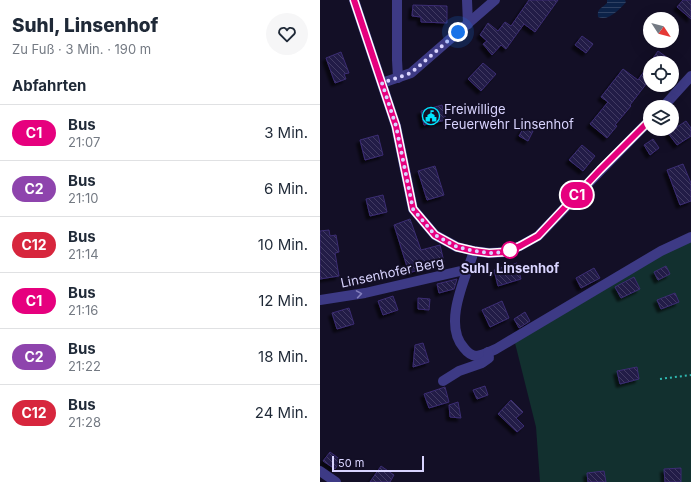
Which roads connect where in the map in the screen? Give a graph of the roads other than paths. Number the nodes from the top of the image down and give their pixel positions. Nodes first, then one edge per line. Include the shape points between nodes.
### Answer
1 (354, 0) edge
2 (398, 0) edge
3 (467, 0) edge
4 (495, 0) edge
5 (468, 24) junction
6 (691, 76) edge
7 (398, 78) junction
8 (382, 83) junction
9 (669, 100) edge
10 (643, 127) edge
11 (691, 237) edge
12 (474, 251) junction
13 (468, 269) junction
14 (320, 300) edge
15 (492, 350) junction
16 (443, 381) dead end
17 (320, 471) edge
18 (336, 482) edge

1 - 8 street
2 - 7 street
3 - 5 street
4 - 5 street
5 - 7 street via 411,73
6 - 9 street
7 - 8 street
8 - 12 street via 396,126 413,209 435,235 457,247
10 - 12 street via 538,236 506,252
11 - 15 street via 661,251
12 - 13 street
14 -> 13 street, Linsenhofer Berg via 365,293
13 - 15 street via 455,309 455,328 461,345 469,354 477,356
15 - 16 street via 489,358 482,363 459,371
17 - 18 street

